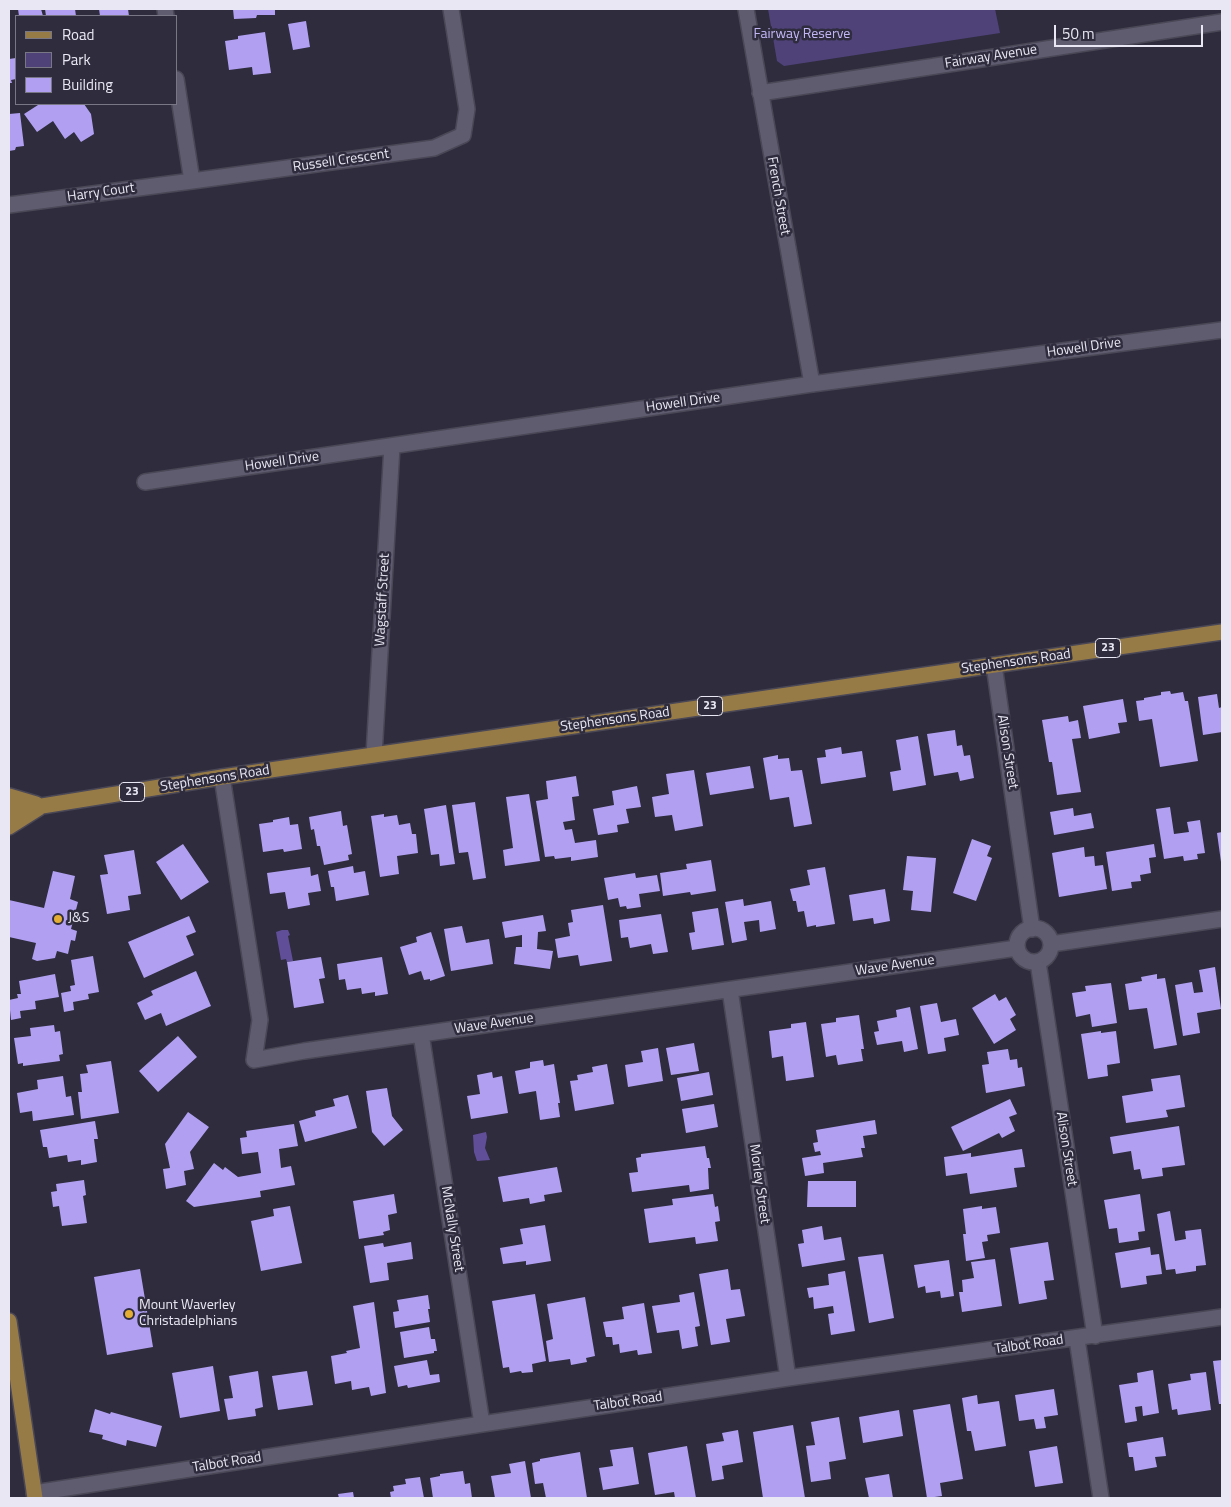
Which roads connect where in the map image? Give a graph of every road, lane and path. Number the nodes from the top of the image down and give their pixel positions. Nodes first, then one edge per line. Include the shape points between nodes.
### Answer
1 (451, 9) edge
2 (746, 9) edge
3 (1222, 22) edge
4 (178, 92) edge
5 (760, 92) junction
6 (192, 181) junction
7 (9, 205) edge
8 (1222, 330) edge
9 (812, 384) junction
10 (392, 446) junction
11 (145, 482) dead end
12 (1222, 632) edge
13 (994, 665) junction
14 (374, 755) junction
15 (222, 777) junction
16 (9, 796) edge
17 (42, 806) junction
18 (9, 810) edge
19 (9, 827) edge
20 (1222, 919) edge
21 (1032, 928) junction
22 (1051, 944) junction
23 (1017, 948) junction
24 (1038, 962) junction
25 (730, 990) junction
26 (421, 1034) junction
27 (1222, 1317) edge
28 (9, 1320) edge
29 (1096, 1336) junction
30 (1077, 1338) junction
31 (788, 1378) junction
32 (482, 1424) junction
33 (34, 1496) edge
34 (1101, 1498) edge

1 - 6 street, Russell Crescent via 467,109 462,135 434,148
2 - 5 street, French Street
3 - 5 street, Fairway Avenue
4 - 6 street
5 - 9 street, French Street
6 - 7 street, Harry Court
8 - 9 street, Howell Drive
9 - 10 street, Howell Drive
10 - 11 street, Howell Drive
10 - 14 street, Wagstaff Street
12 - 13 main road, Stephensons Road / 23
13 - 14 main road, Stephensons Road / 23
13 - 21 street, Alison Street
14 - 15 main road, Stephensons Road / 23
15 - 17 main road, Stephensons Road / 23
15 - 26 street, Wave Avenue via 260,1020 254,1060
16 - 17 main road
17 - 18 main road, Stephensons Road / 23
17 - 19 main road
20 - 22 street
21 - 22 street via 1048,935
21 - 23 street via 1020,936
22 - 24 street via 1048,955
23 - 24 street via 1026,960
23 - 25 street, Wave Avenue
24 - 29 street, Alison Street
25 - 26 street, Wave Avenue
25 - 31 street, Morley Street
26 - 32 street, McNally Street
27 - 29 street, Talbot Road
28 - 33 main road
29 - 30 street, Talbot Road
30 - 31 street, Talbot Road
30 - 34 street
31 - 32 street, Talbot Road
32 - 33 street, Talbot Road

